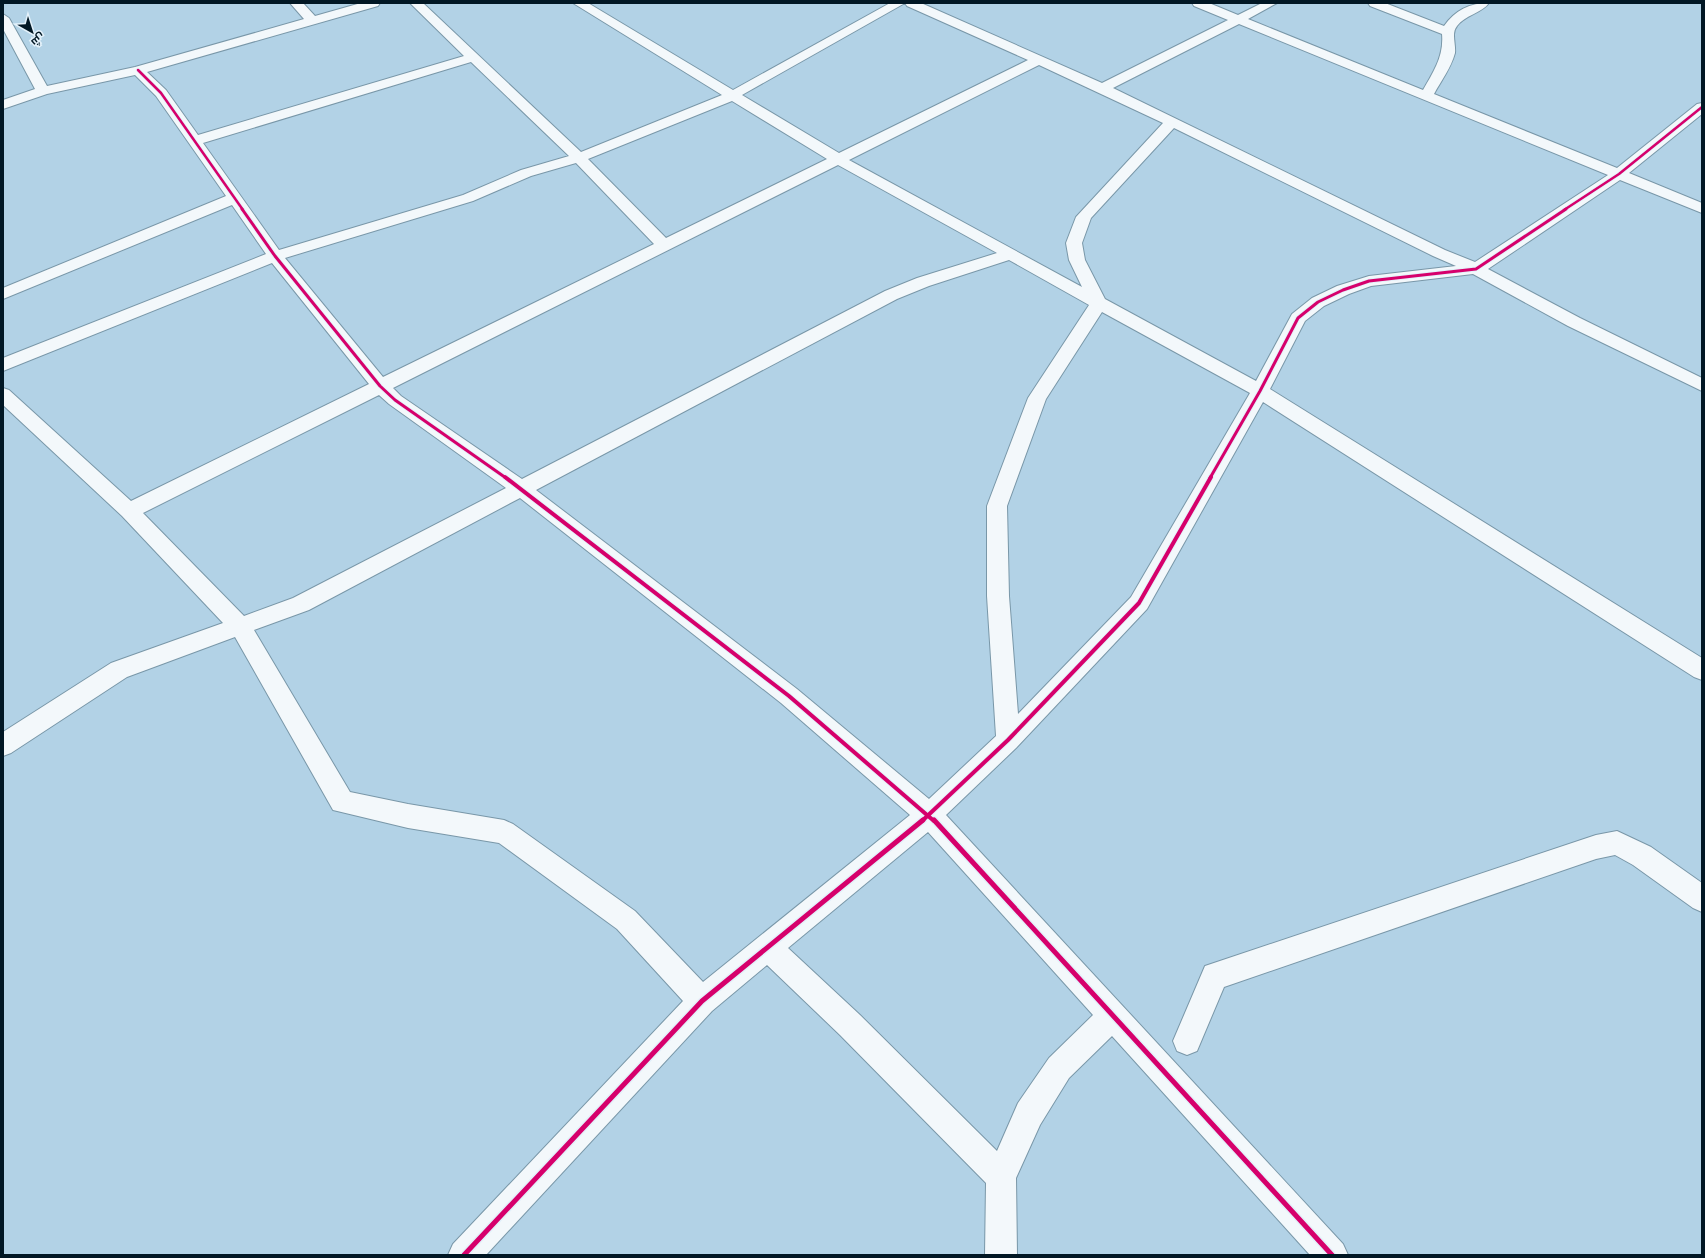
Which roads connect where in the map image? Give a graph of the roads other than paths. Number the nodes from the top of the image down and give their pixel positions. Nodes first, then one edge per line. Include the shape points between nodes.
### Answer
1 (296, 3) edge
2 (374, 3) edge
3 (416, 3) edge
4 (579, 3) edge
5 (899, 3) edge
6 (1198, 3) edge
7 (1270, 3) edge
8 (1374, 3) edge
9 (1483, 3) edge
10 (925, 5) edge
11 (3, 18) edge
12 (1238, 19) junction
13 (312, 20) junction
14 (1447, 32) junction
15 (474, 57) junction
16 (1038, 60) junction
17 (138, 70) junction
18 (1102, 88) junction
19 (43, 91) junction
20 (732, 95) junction
21 (1427, 95) junction
22 (3, 105) edge
23 (1702, 107) edge
24 (1171, 123) junction
25 (194, 141) junction
26 (579, 158) junction
27 (836, 159) junction
28 (1619, 174) junction
29 (235, 198) junction
30 (1702, 208) edge
31 (664, 245) junction
32 (1012, 254) junction
33 (275, 256) junction
34 (1476, 269) junction
35 (3, 294) edge
36 (1098, 303) junction
37 (3, 365) edge
38 (1702, 385) edge
39 (380, 386) junction
40 (1260, 391) junction
41 (3, 394) edge
42 (520, 488) junction
43 (129, 511) junction
44 (240, 626) junction
45 (1702, 670) edge
46 (1008, 740) junction
47 (3, 745) edge
48 (929, 816) junction
49 (1702, 899) edge
50 (768, 948) junction
51 (702, 1001) junction
52 (1113, 1015) junction
53 (1187, 1041) dead end
54 (1000, 1177) junction
55 (464, 1255) edge
56 (1001, 1255) edge
57 (1332, 1255) edge

1 - 13 street
2 - 13 street
3 - 15 street
4 - 20 street
5 - 20 street
6 - 12 street
7 - 12 street
8 - 14 street
9 - 14 street via 1453,22
10 - 16 street
11 - 19 street
12 - 18 street
12 - 21 street
13 - 17 street
14 - 21 street via 1447,57
15 - 25 street
15 - 26 street
16 - 18 street
16 - 27 street
17 - 19 street
17 - 25 street via 161,93
18 - 24 street
19 - 22 street
20 - 26 street
20 - 27 street
21 - 28 street
23 - 28 street
24 - 34 street
24 - 36 street via 1084,217 1079,229 1074,243 1077,260
25 - 29 street
26 - 31 street
26 - 33 street via 526,173 468,198
27 - 31 street
27 - 32 street
28 - 30 street
28 - 34 street
29 - 33 street
29 - 35 street
31 - 39 street
32 - 36 street
32 - 42 street via 923,282 891,295
33 - 37 street
33 - 39 street
34 - 38 street via 1574,322
34 - 40 street via 1369,281 1318,302 1298,318
36 - 40 street
36 - 46 street via 1037,398 997,506 998,596
39 - 42 street via 395,400
39 - 43 street
40 - 45 street
40 - 46 street via 1139,603
41 - 43 street
42 - 44 street via 302,604
42 - 48 street via 789,696
43 - 44 street
44 - 47 street via 119,670
44 - 51 street via 342,802 504,832 626,920
46 - 48 street
48 - 50 street
48 - 52 street
49 - 53 street via 1636,853 1616,843 1596,848 1215,976
50 - 51 street
50 - 54 street via 850,1025
51 - 55 street
52 - 54 street via 1060,1068 1029,1114
52 - 57 street
54 - 56 street

